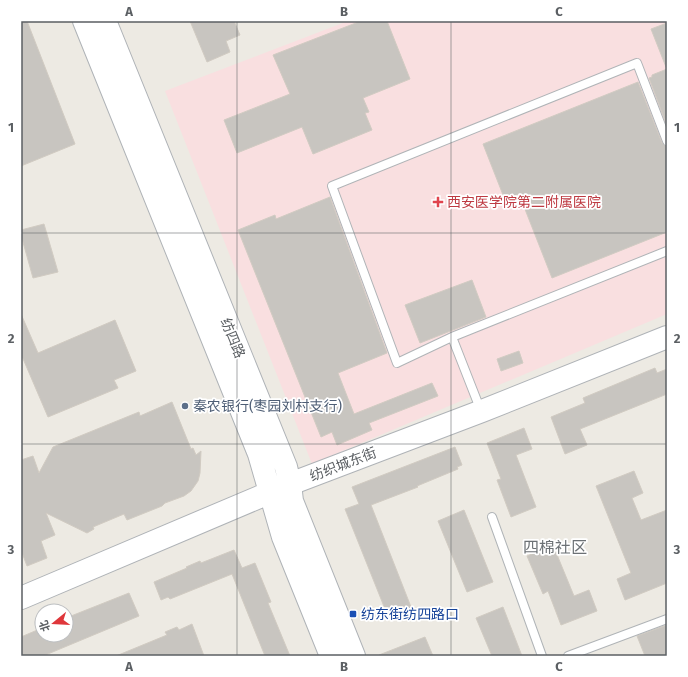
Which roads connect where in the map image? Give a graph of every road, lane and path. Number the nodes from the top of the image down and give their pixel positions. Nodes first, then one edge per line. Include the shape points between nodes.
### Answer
1 (84, 21) edge
2 (105, 21) edge
3 (667, 141) edge
4 (667, 252) edge
5 (452, 337) junction
6 (667, 337) edge
7 (482, 411) junction
8 (290, 484) junction
9 (270, 492) junction
10 (492, 517) dead end
11 (21, 598) edge
12 (667, 620) edge
13 (331, 656) edge
14 (354, 656) edge
15 (542, 656) edge
16 (568, 656) edge

1 - 9 street, 纺四路 via 259,454
2 - 8 street, 纺四路 via 286,467
3 - 5 lane via 637,63 332,186 397,363
4 - 5 lane
5 - 7 lane
6 - 7 street, 纺织城东街
7 - 8 street, 纺织城东街
8 - 9 street, 纺织城东街
8 - 14 street, 纺四路 via 292,501
9 - 11 street, 纺织城东街
9 - 13 street, 纺四路 via 283,537
10 - 15 lane
12 - 16 lane

